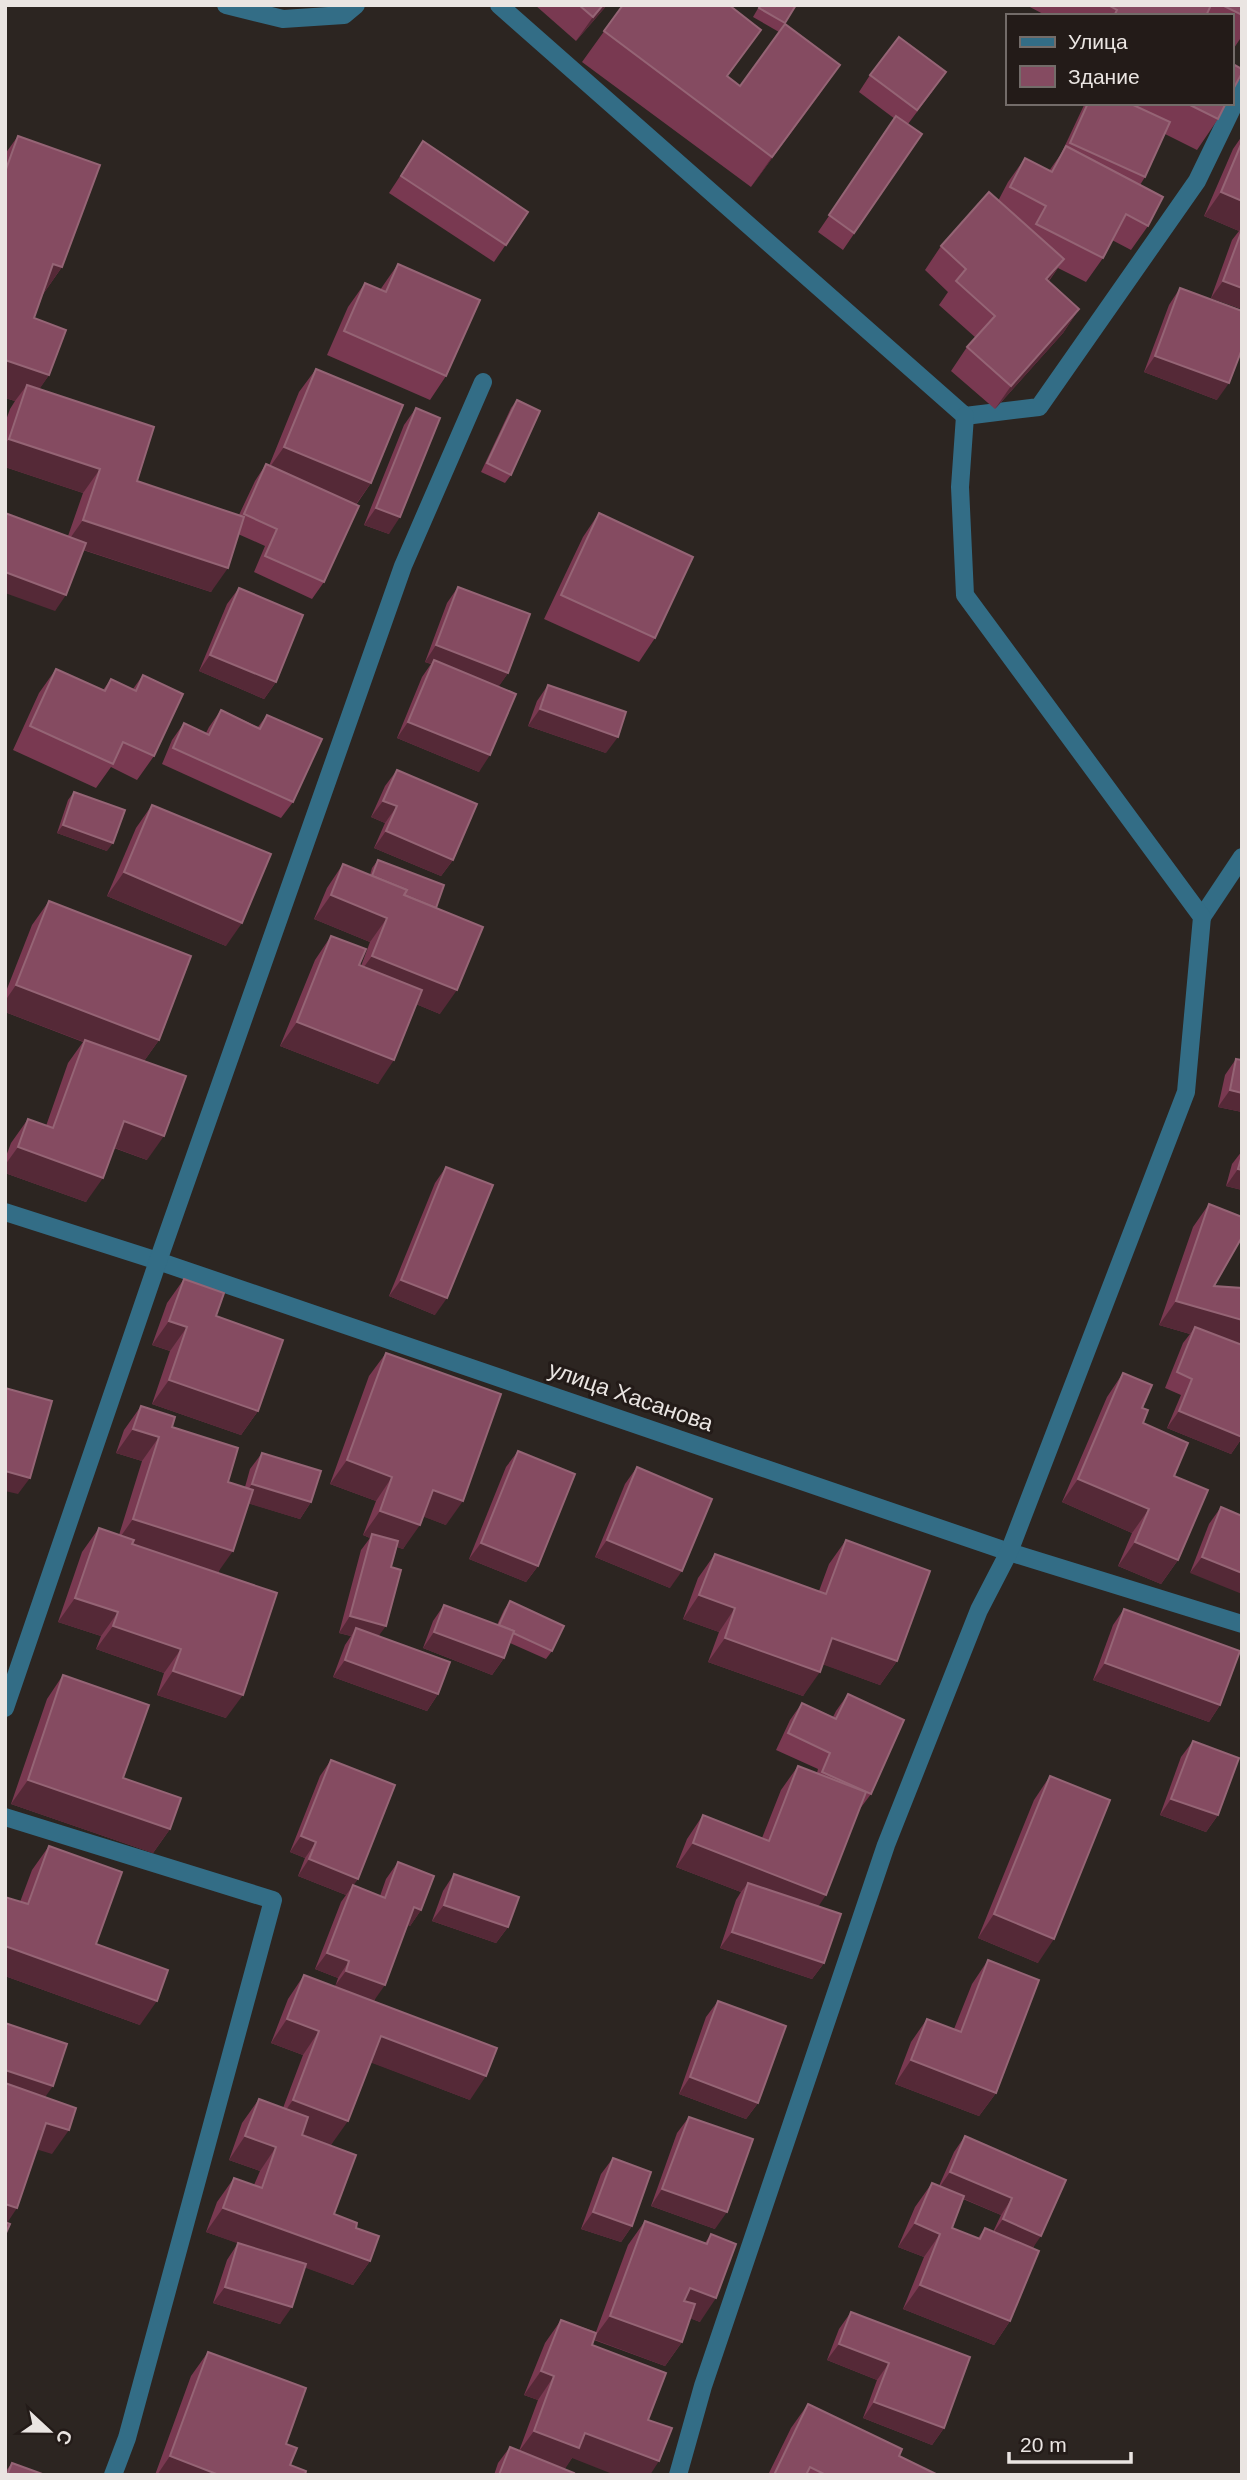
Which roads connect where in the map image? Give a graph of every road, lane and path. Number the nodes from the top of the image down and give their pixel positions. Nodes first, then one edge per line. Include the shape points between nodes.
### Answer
1 (226, 5) edge
2 (356, 5) edge
3 (499, 5) edge
4 (1242, 88) edge
5 (483, 382) dead end
6 (965, 416) junction
7 (1242, 857) edge
8 (1202, 917) junction
9 (5, 1212) edge
10 (158, 1261) junction
11 (1009, 1552) junction
12 (1242, 1625) edge
13 (5, 1708) edge
14 (5, 1817) edge
15 (113, 2475) edge
16 (678, 2475) edge

1 - 2 street via 283,19 344,15
3 - 6 street
4 - 6 street via 1197,181 1038,407
5 - 10 street via 403,566
6 - 8 street via 960,487 965,595
7 - 8 street
8 - 11 street via 1186,1092
9 - 10 street, улица Хасанова
10 - 11 street, улица Хасанова
10 - 13 street
11 - 12 street, улица Хасанова
11 - 16 street via 979,1610 887,1845
14 - 15 street via 273,1900 127,2438

